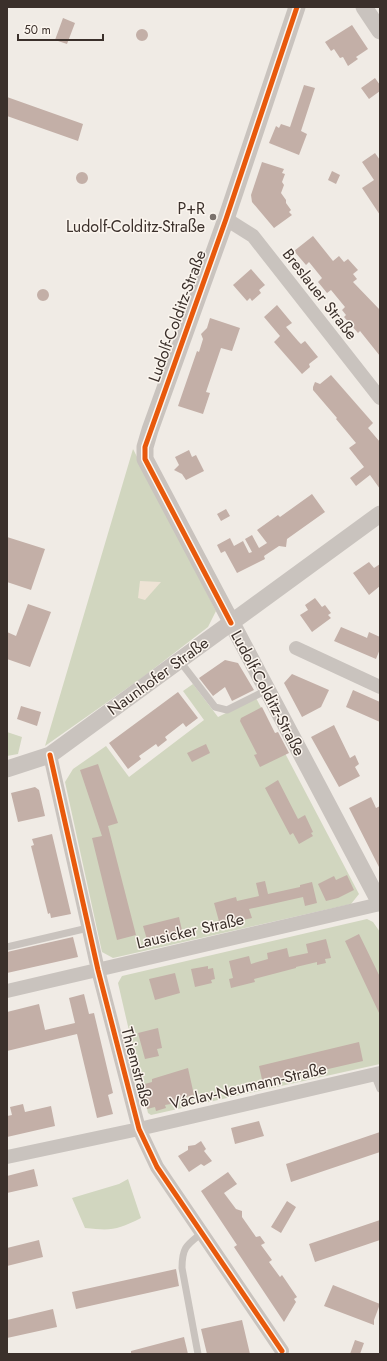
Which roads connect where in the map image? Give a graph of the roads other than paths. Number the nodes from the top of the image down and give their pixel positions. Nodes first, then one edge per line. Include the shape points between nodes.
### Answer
1 (297, 7) edge
2 (364, 7) edge
3 (380, 31) edge
4 (226, 218) junction
5 (380, 398) edge
6 (380, 514) edge
7 (231, 623) junction
8 (296, 648) dead end
9 (179, 660) junction
10 (380, 687) edge
11 (267, 690) junction
12 (50, 755) junction
13 (7, 769) edge
14 (380, 904) edge
15 (88, 928) junction
16 (7, 947) edge
17 (98, 970) junction
18 (7, 991) edge
19 (377, 1073) edge
20 (380, 1089) edge
21 (139, 1129) junction
22 (7, 1157) edge
23 (202, 1233) junction
24 (284, 1353) edge
25 (198, 1354) edge

1 - 4 street, Ludolf-Colditz-Straße
2 - 3 street
4 - 5 street, Breslauer Straße via 253,236
4 - 7 street, Ludolf-Colditz-Straße via 145,447 146,459
6 - 7 street, Naunhofer Straße
7 - 9 street, Naunhofer Straße
7 - 11 street, Ludolf-Colditz-Straße
8 - 10 street
9 - 11 lane via 215,707 227,710
9 - 12 street, Naunhofer Straße
11 - 14 street, Ludolf-Colditz-Straße
12 - 13 street, Naunhofer Straße
12 - 15 street, Thiemstraße
14 - 17 street, Lausicker Straße
15 - 16 lane
15 - 17 street, Thiemstraße
17 - 18 street, Lausicker Straße
17 - 21 street, Thiemstraße
19 - 20 lane
19 - 21 street, Václav-Neumann-Straße
21 - 22 street, Václav-Neumann-Straße
21 - 23 street, Thiemstraße via 157,1166
23 - 24 street, Thiemstraße
23 - 25 lane via 188,1244 182,1256

